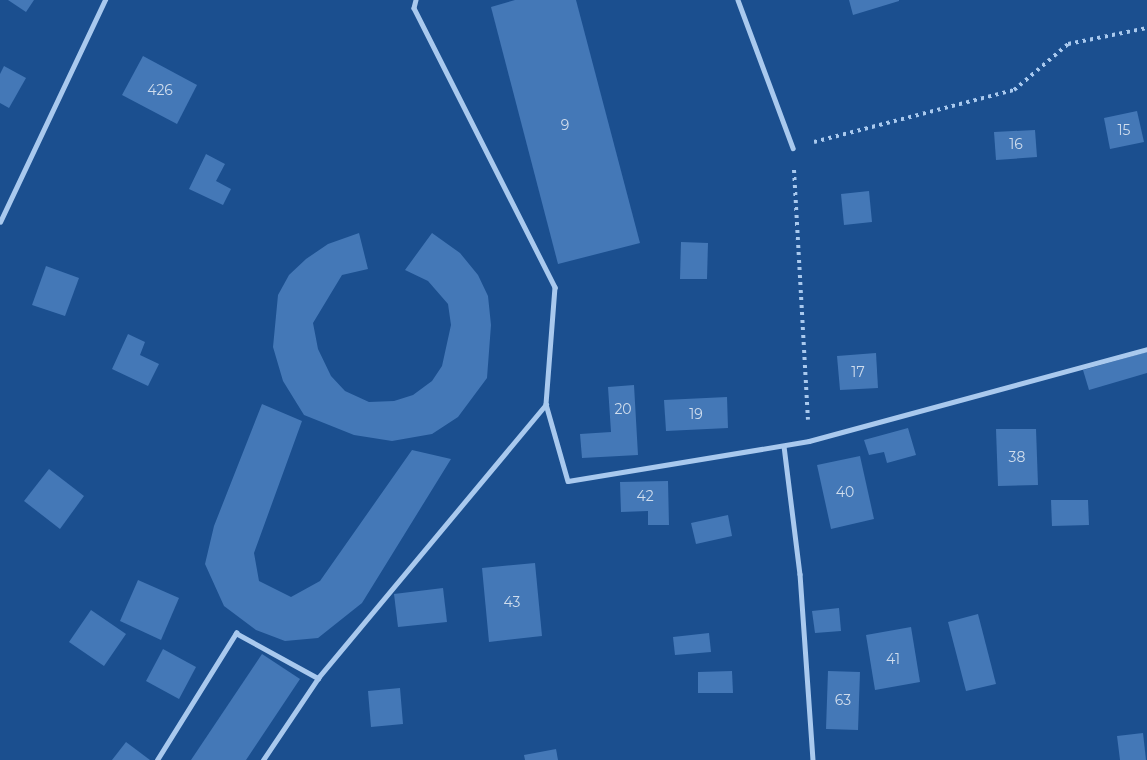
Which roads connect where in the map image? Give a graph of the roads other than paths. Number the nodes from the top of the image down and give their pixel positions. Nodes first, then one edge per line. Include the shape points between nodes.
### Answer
1 (105, 0) edge
2 (416, 0) edge
3 (738, 0) edge
4 (793, 148) road end
5 (0, 222) edge
6 (1147, 349) edge
7 (546, 404) junction
8 (784, 446) junction
9 (318, 678) junction
10 (157, 760) edge
11 (264, 760) edge
12 (813, 760) edge

1 - 5 lane
2 - 7 lane via 414,8 555,287
3 - 4 lane
6 - 8 lane
7 - 8 lane via 568,481
7 - 9 lane
8 - 12 lane via 800,574
9 - 10 lane via 236,633
9 - 11 lane

